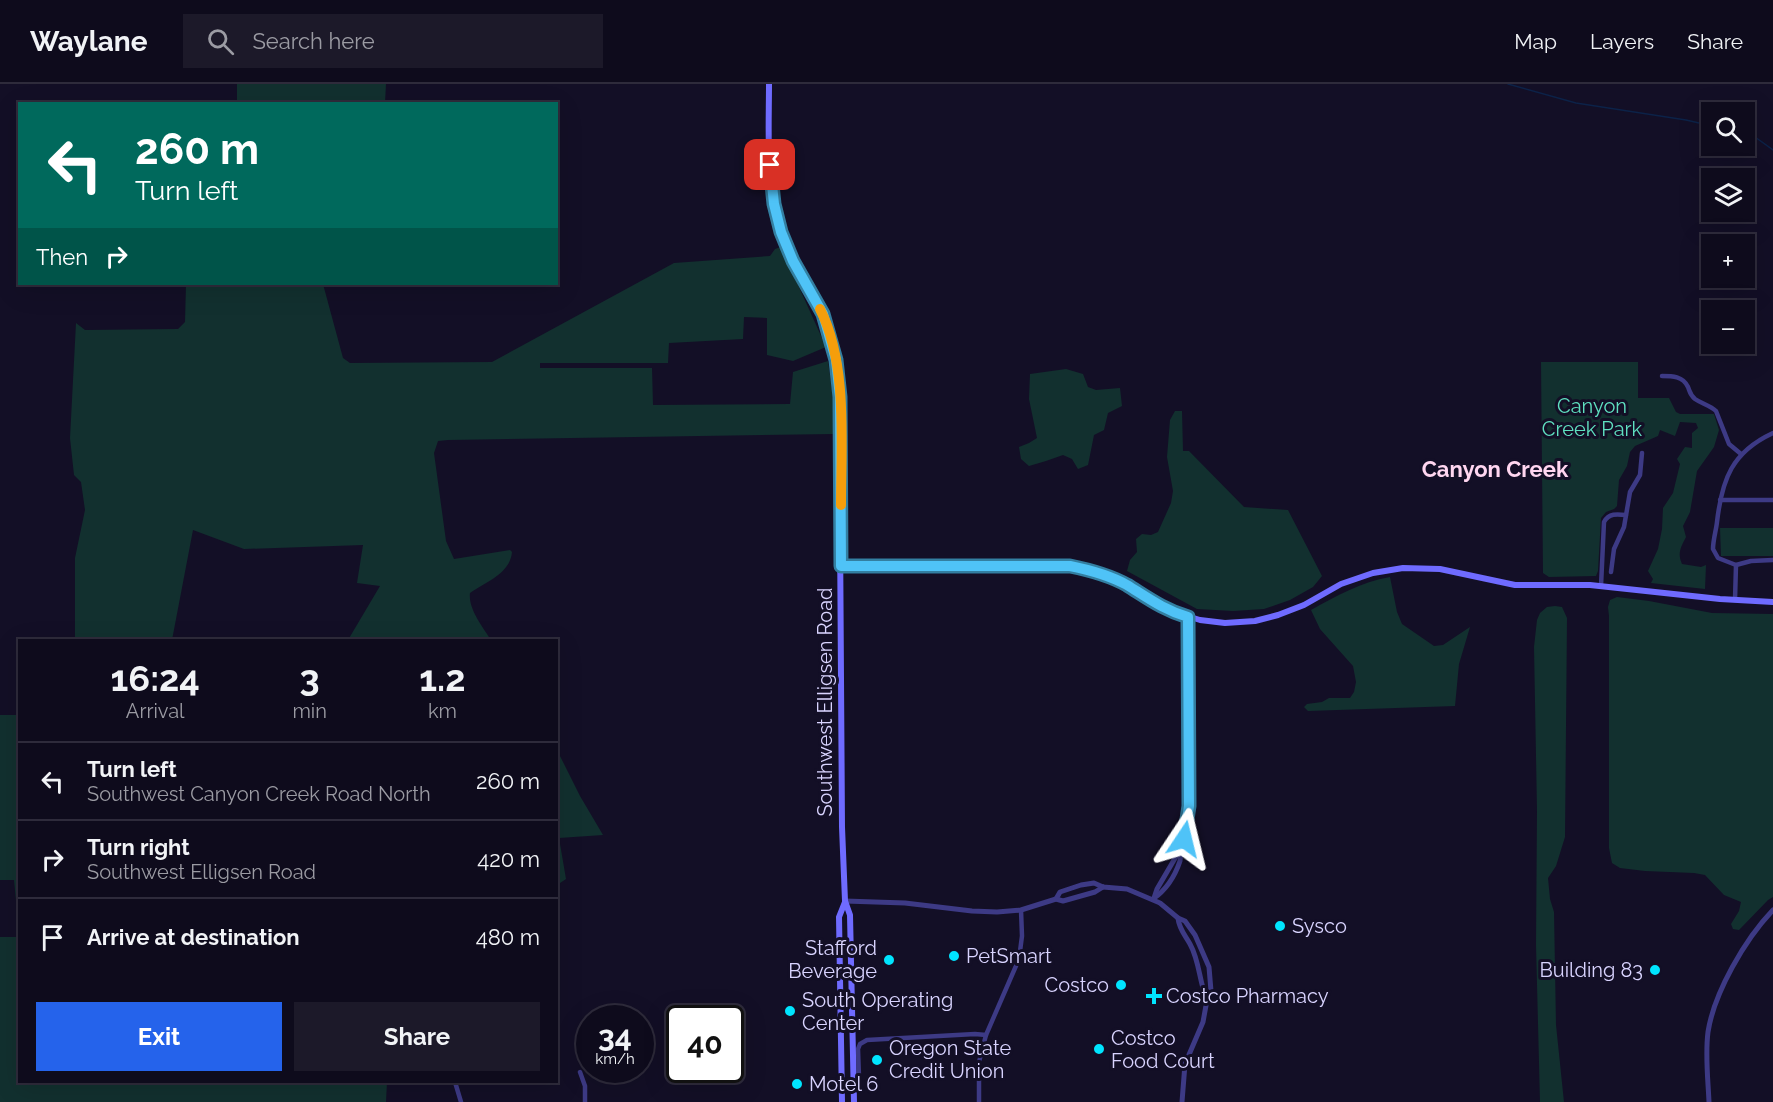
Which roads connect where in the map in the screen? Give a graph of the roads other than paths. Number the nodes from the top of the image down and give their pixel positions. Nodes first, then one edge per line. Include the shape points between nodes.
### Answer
1 (769, 84) edge
2 (1662, 376) dead end
3 (1773, 433) edge
4 (1642, 453) dead end
5 (1741, 454) junction
6 (1720, 500) junction
7 (1773, 500) edge
8 (1626, 515) junction
9 (1773, 560) edge
10 (1736, 565) junction
11 (841, 566) junction
12 (1611, 572) dead end
13 (1601, 586) junction
14 (1735, 600) junction
15 (1773, 602) edge
16 (1188, 617) junction
17 (1103, 887) junction
18 (1056, 899) junction
19 (1153, 899) junction
20 (845, 902) junction
21 (1021, 910) junction
22 (1773, 910) edge
23 (986, 1035) junction
24 (455, 1083) edge
25 (584, 1083) edge
26 (854, 1088) junction
27 (461, 1102) edge
28 (585, 1102) edge
29 (842, 1102) edge
30 (854, 1102) edge
31 (979, 1102) edge
32 (1182, 1102) edge
33 (1709, 1102) edge

1 - 11 main road, Southwest Elligsen Road via 770,172 776,216 787,248 823,314 839,379
2 - 5 street via 1681,379 1691,395 1712,407 1729,444
3 - 5 street
4 - 8 street via 1640,475 1630,492
5 - 6 street via 1724,482
6 - 7 street
6 - 10 street via 1713,549 1718,558
8 - 12 street
8 - 13 street via 1611,515 1604,522
9 - 10 street
10 - 14 street
11 - 16 main road via 1070,566 1102,574 1164,609
11 - 20 main road, Southwest Elligsen Road
13 - 14 main road
13 - 16 main road via 1515,585 1440,569 1403,568 1353,579 1298,608 1261,620 1225,623
14 - 15 main road
16 - 19 street via 1186,833 1180,860 1169,883
17 - 18 street via 1064,901
17 - 18 street via 1094,883 1081,885 1060,892
17 - 19 street via 1127,889
18 - 21 street
19 - 32 street via 1191,928 1204,953 1211,982 1203,1022 1185,1064
20 - 21 street via 905,903 981,912
20 - 26 main road, Southwest Elligsen Road via 850,915
20 - 29 main road, Southwest Elligsen Road via 839,917
21 - 23 street via 1019,959
22 - 33 street via 1751,936 1712,1014 1707,1043
23 - 26 street via 867,1040 858,1048 859,1077
23 - 31 street via 979,1062
24 - 27 street
25 - 28 street
26 - 30 main road, Southwest Elligsen Road

